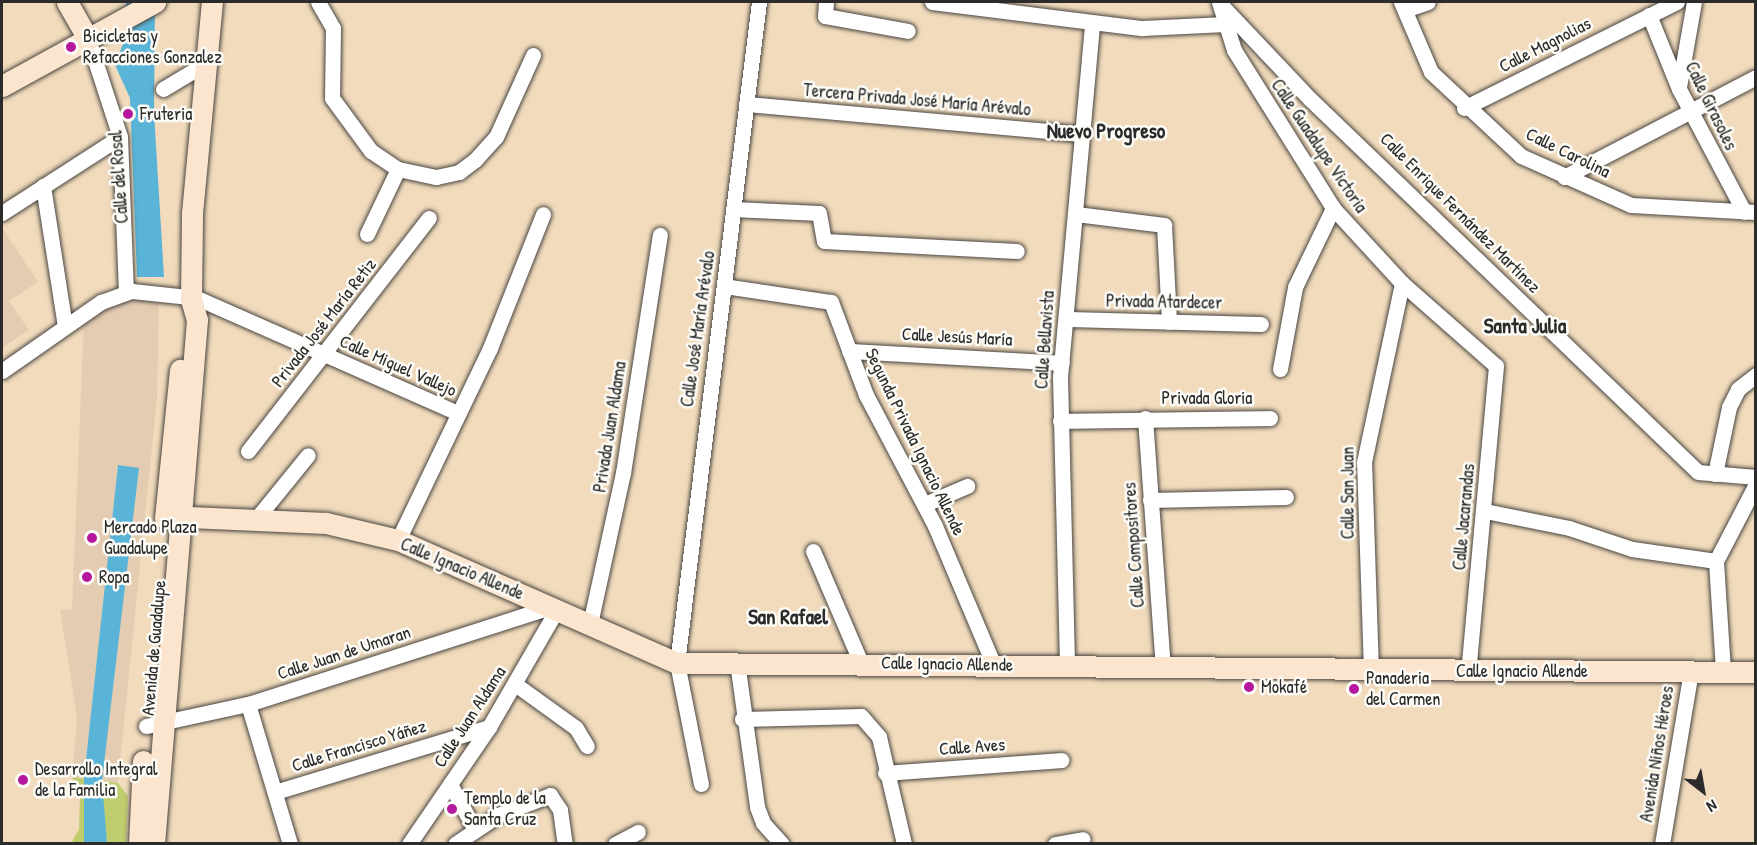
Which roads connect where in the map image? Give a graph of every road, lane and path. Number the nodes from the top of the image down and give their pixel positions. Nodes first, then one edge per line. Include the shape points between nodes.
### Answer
1 (67, 2) edge
2 (155, 2) edge
3 (212, 2) edge
4 (318, 2) edge
5 (759, 2) edge
6 (826, 2) edge
7 (932, 2) edge
8 (1428, 2) edge
9 (1677, 2) edge
10 (1694, 2) edge
11 (1220, 4) edge
12 (1403, 6) edge
13 (1649, 15) junction
14 (1092, 22) junction
15 (1226, 24) junction
16 (908, 31) dead end
17 (88, 39) junction
18 (533, 54) dead end
19 (208, 62) junction
20 (1755, 77) edge
21 (2, 86) edge
22 (164, 89) dead end
23 (1679, 89) junction
24 (747, 104) junction
25 (1464, 108) junction
26 (1691, 112) junction
27 (1083, 134) junction
28 (120, 137) junction
29 (398, 169) junction
30 (1564, 177) junction
31 (44, 186) junction
32 (1333, 208) junction
33 (733, 209) junction
34 (1749, 212) edge
35 (2, 213) edge
36 (543, 214) dead end
37 (1076, 214) junction
38 (429, 218) dead end
39 (366, 234) dead end
40 (660, 235) dead end
41 (1017, 251) dead end
42 (1402, 283) junction
43 (724, 286) junction
44 (129, 291) junction
45 (192, 305) junction
46 (1066, 320) junction
47 (1168, 322) junction
48 (1261, 324) dead end
49 (65, 326) junction
50 (849, 351) junction
51 (326, 356) junction
52 (1062, 363) junction
53 (1496, 366) joint
54 (1280, 369) dead end
55 (2, 371) edge
56 (1755, 375) edge
57 (458, 413) junction
58 (1144, 418) junction
59 (1270, 418) dead end
60 (1060, 422) junction
61 (248, 451) dead end
62 (308, 455) dead end
63 (1715, 474) junction
64 (1755, 477) edge
65 (1755, 484) edge
66 (968, 486) dead end
67 (1286, 497) dead end
68 (1150, 500) junction
69 (925, 504) junction
70 (1485, 511) junction
71 (173, 515) junction
72 (256, 519) junction
73 (398, 540) junction
74 (813, 551) dead end
75 (1716, 561) junction
76 (554, 608) junction
77 (590, 624) junction
78 (737, 662) junction
79 (677, 663) junction
80 (861, 663) junction
81 (1067, 663) junction
82 (994, 666) junction
83 (1163, 669) junction
84 (1691, 670) junction
85 (1723, 670) junction
86 (1371, 671) junction
87 (1468, 672) junction
88 (1755, 672) edge
89 (515, 684) junction
90 (248, 704) junction
91 (742, 719) junction
92 (153, 726) junction
93 (489, 727) junction
94 (586, 746) dead end
95 (1062, 760) dead end
96 (885, 773) junction
97 (450, 784) junction
98 (701, 784) dead end
99 (275, 792) junction
100 (474, 828) junction
101 (638, 831) dead end
102 (1083, 839) dead end
103 (139, 843) edge
104 (154, 843) edge
105 (290, 843) edge
106 (409, 843) edge
107 (455, 843) edge
108 (565, 843) edge
109 (615, 843) edge
110 (782, 843) edge
111 (904, 843) edge
112 (1055, 843) edge
113 (1662, 843) edge

1 - 17 street, Calle del Rosal
2 - 17 street
3 - 19 street, Avenida de Guadalupe
4 - 29 street via 333,28 332,98 371,150
5 - 24 street, Calle José María Arévalo
6 - 16 street via 825,16
7 - 14 street
8 - 12 street
9 - 13 street, Calle Magnolias
10 - 23 street
11 - 15 street, Calle Guadalupe Victoria
11 - 63 street, Calle Enrique Fernández Martínez via 1274,54 1310,99 1698,472
12 - 25 street, Calle Carolina via 1431,72
13 - 23 street, Calle Girasoles
13 - 25 street, Calle Magnolias
14 - 15 street via 1142,28
14 - 27 street, Calle Bellavista
15 - 32 street, Calle Guadalupe Victoria via 1234,50
17 - 21 street
17 - 28 street, Calle del Rosal
18 - 29 street via 496,137 475,160 459,172 436,177
19 - 22 street
19 - 45 street, Avenida de Guadalupe via 192,213
20 - 26 street
23 - 26 street, Calle Girasoles
24 - 27 street, Tercera Privada José María Arévalo
24 - 33 street, Calle José María Arévalo
25 - 30 street, Calle Carolina via 1521,156
26 - 30 street
26 - 34 street, Calle Girasoles
27 - 37 street, Calle Bellavista
28 - 31 street
28 - 44 street, Calle del Rosal
29 - 39 street
30 - 34 street, Calle Carolina via 1631,205
31 - 35 street
31 - 49 street
32 - 42 street, Calle Guadalupe Victoria
32 - 54 street via 1295,287
33 - 41 street via 819,213 824,241
33 - 43 street, Calle José María Arévalo
36 - 57 street
37 - 46 street, Calle Bellavista
37 - 47 street via 1160,220 1166,231
38 - 51 street, Privada José María Retiz
40 - 77 street, Privada Juan Aldama via 623,473
42 - 53 street, Calle Guadalupe Victoria
42 - 86 street, Calle San Juan via 1364,462
43 - 50 street, Segunda Privada Ignacio Allende via 831,302
43 - 79 street, Calle José María Arévalo
44 - 45 street, Calle Miguel Vallejo
44 - 49 street
45 - 51 street, Calle Miguel Vallejo
45 - 71 street, Avenida de Guadalupe via 197,320
46 - 47 street, Privada Atardecer
46 - 52 street, Calle Bellavista
47 - 48 street, Privada Atardecer
49 - 55 street
50 - 52 street, Calle Jesús María
50 - 69 street, Segunda Privada Ignacio Allende
51 - 57 street, Calle Miguel Vallejo
51 - 61 street, Privada José María Retiz
52 - 60 street, Calle Bellavista
53 - 70 street, Calle Jacarandas
56 - 63 street via 1738,389 1729,407
57 - 73 street
58 - 59 street, Privada Gloria
58 - 60 street, Privada Gloria
58 - 68 street, Calle Compositores
60 - 81 street, Calle Bellavista
62 - 72 street
63 - 64 street
65 - 75 street
66 - 69 street
67 - 68 street
68 - 83 street, Calle Compositores
69 - 82 street, Segunda Privada Ignacio Allende
70 - 75 street via 1569,528 1632,549
70 - 87 street, Calle Jacarandas
71 - 72 street, Calle Ignacio Allende
71 - 92 street, Avenida de Guadalupe
72 - 73 street, Calle Ignacio Allende via 327,522
73 - 76 street, Calle Ignacio Allende
74 - 80 street
75 - 85 street
76 - 77 street, Calle Ignacio Allende
76 - 89 street, Calle Juan Aldama
76 - 90 street, Calle Juan de Umaran
77 - 79 street, Calle Ignacio Allende
78 - 79 street, Calle Ignacio Allende
78 - 80 street, Calle Ignacio Allende
78 - 91 street
79 - 98 street, Calle José María Arévalo
80 - 82 street, Calle Ignacio Allende
81 - 82 street, Calle Ignacio Allende
81 - 83 street, Calle Ignacio Allende
83 - 86 street, Calle Ignacio Allende
84 - 85 street, Calle Ignacio Allende
84 - 87 street, Calle Ignacio Allende
84 - 113 street, Avenida Niños Héroes
85 - 88 street, Calle Ignacio Allende
86 - 87 street, Calle Ignacio Allende
89 - 93 street, Calle Juan Aldama
89 - 94 street via 576,728
90 - 92 street, Calle Juan de Umaran
90 - 99 street
91 - 96 street via 861,716 879,737
91 - 110 street via 757,807 763,824
92 - 103 street, Avenida de Guadalupe
92 - 104 street, Avenida de Guadalupe
93 - 97 street, Calle Juan Aldama
93 - 99 street, Calle Francisco Yáñez
95 - 96 street, Calle Aves
96 - 111 street
97 - 100 street
97 - 106 street, Calle Juan Aldama
99 - 105 street
100 - 107 street
100 - 108 street via 550,795 560,810
101 - 109 street
102 - 112 street

